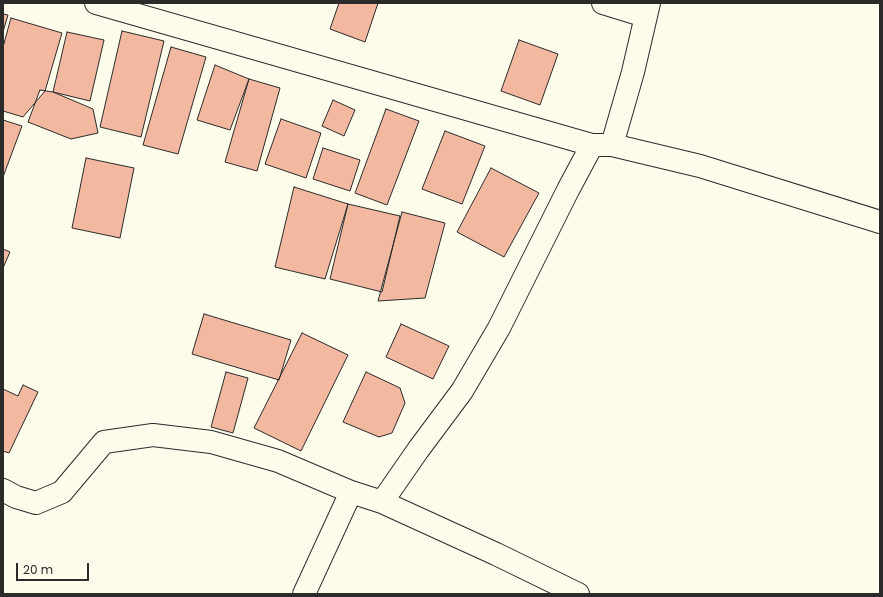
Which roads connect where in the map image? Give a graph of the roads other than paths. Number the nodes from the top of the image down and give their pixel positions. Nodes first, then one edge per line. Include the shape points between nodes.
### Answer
1 (96, 3) edge
2 (602, 3) edge
3 (647, 9) edge
4 (602, 145) junction
5 (880, 222) edge
6 (3, 490) edge
7 (350, 492) junction
8 (382, 502) junction
9 (304, 594) edge
10 (578, 594) edge

1 - 4 street
2 - 3 street
3 - 4 street via 634,72
4 - 5 street via 700,166
4 - 8 street via 568,190 502,322 462,391
6 - 7 street via 16,497 36,502 62,492 104,442 153,436 211,442 278,461
7 - 8 street
7 - 9 street
8 - 10 street

